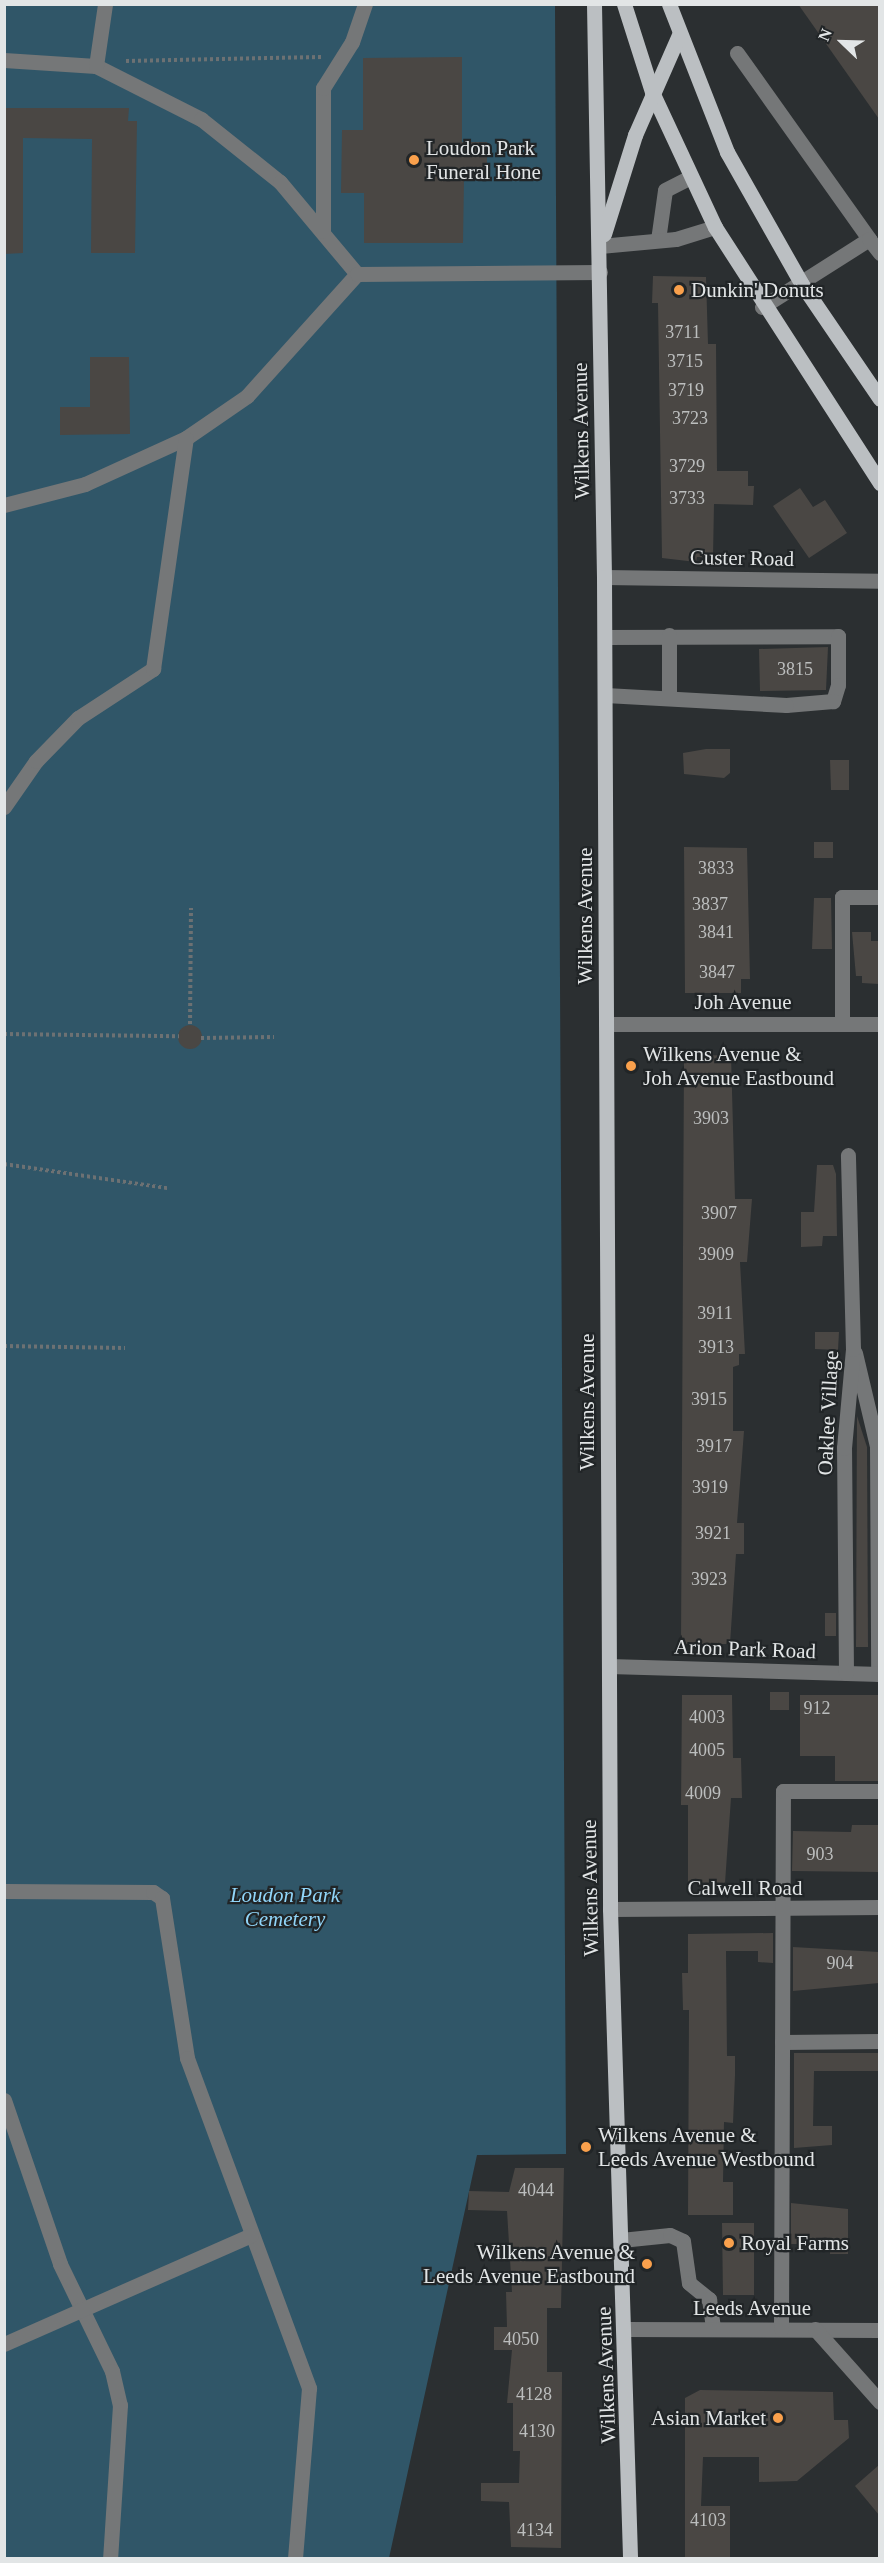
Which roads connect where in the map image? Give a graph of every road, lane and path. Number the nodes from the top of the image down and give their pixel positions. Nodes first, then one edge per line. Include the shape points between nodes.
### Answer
1 (105, 4) edge
2 (365, 4) edge
3 (594, 4) edge
4 (624, 4) edge
5 (669, 4) edge
6 (679, 35) junction
7 (737, 53) dead end
8 (341, 57) junction
9 (4, 60) edge
10 (96, 66) junction
11 (652, 92) junction
12 (689, 178) junction
13 (715, 227) junction
14 (322, 231) junction
15 (870, 239) junction
16 (658, 240) junction
17 (600, 246) junction
18 (879, 254) edge
19 (600, 272) junction
20 (357, 274) junction
21 (801, 283) junction
22 (762, 306) junction
23 (879, 399) edge
24 (186, 438) junction
25 (879, 483) edge
26 (4, 504) edge
27 (604, 578) junction
28 (879, 581) edge
29 (669, 635) junction
30 (605, 637) junction
31 (605, 694) junction
32 (669, 697) junction
33 (4, 807) edge
34 (879, 897) edge
35 (191, 908) dead end
36 (842, 1023) junction
37 (190, 1024) dead end
38 (606, 1024) junction
39 (879, 1024) edge
40 (4, 1035) edge
41 (179, 1036) dead end
42 (274, 1037) dead end
43 (201, 1038) dead end
44 (848, 1155) dead end
45 (4, 1164) edge
46 (167, 1188) dead end
47 (4, 1346) edge
48 (125, 1348) dead end
49 (853, 1348) junction
50 (609, 1666) junction
51 (846, 1673) junction
52 (879, 1674) edge
53 (879, 1791) edge
54 (4, 1891) edge
55 (879, 1907) edge
56 (610, 1909) junction
57 (783, 1909) junction
58 (879, 2041) edge
59 (782, 2042) junction
60 (4, 2100) edge
61 (251, 2235) junction
62 (621, 2240) junction
63 (81, 2310) junction
64 (625, 2329) junction
65 (713, 2329) junction
66 (781, 2329) junction
67 (815, 2329) junction
68 (879, 2330) edge
69 (4, 2344) edge
70 (879, 2402) edge
71 (110, 2559) edge
72 (295, 2559) edge
73 (630, 2559) edge

1 - 10 street
2 - 8 street
3 - 17 main road, Wilkens Avenue
4 - 11 main road
5 - 6 main road
6 - 11 main road, Wilkens Avenue
6 - 21 main road via 727,152
7 - 15 street
8 - 10 path via 173,56
8 - 14 street via 323,88
9 - 10 street
10 - 14 street via 157,93 241,146
11 - 12 main road
11 - 17 main road, Wilkens Avenue
12 - 13 main road
12 - 16 street via 665,190
13 - 16 street
13 - 22 main road
14 - 20 street
15 - 18 street
15 - 21 street
16 - 17 street
17 - 19 main road, Wilkens Avenue
19 - 20 street
19 - 27 main road, Wilkens Avenue
20 - 24 street via 247,396
21 - 22 street
21 - 23 main road
22 - 25 main road
24 - 26 street via 85,484
24 - 33 street via 153,669 78,718 36,761
27 - 28 street, Custer Road
27 - 30 main road, Wilkens Avenue
29 - 30 street
29 - 32 street
29 - 32 street via 838,636 838,685 833,701 786,705
30 - 31 main road, Wilkens Avenue
31 - 32 street
31 - 38 main road, Wilkens Avenue
34 - 36 street via 842,897
35 - 37 path
36 - 38 street, Joh Avenue
36 - 39 street, Joh Avenue
38 - 50 main road, Wilkens Avenue
40 - 41 path
42 - 43 path
44 - 49 street, Oaklee Village
45 - 46 path
47 - 48 path
49 - 51 street, Oaklee Village via 844,1448
49 - 52 street via 877,1446
50 - 51 street, Arion Park Road
50 - 56 main road, Wilkens Avenue
51 - 52 street, Arion Park Road
53 - 57 street via 783,1791
54 - 61 street via 153,1892 162,1898 187,2058
55 - 57 street, Calwell Road
56 - 57 street, Calwell Road
56 - 62 main road, Wilkens Avenue
57 - 59 street
58 - 59 street
59 - 66 street
60 - 63 street
61 - 63 street
61 - 72 street via 309,2388
62 - 64 main road, Wilkens Avenue
62 - 65 street via 670,2235 683,2241 689,2283 709,2299
63 - 69 street
63 - 71 street via 112,2371 120,2405
64 - 65 street, Leeds Avenue
64 - 73 main road, Wilkens Avenue
65 - 66 street, Leeds Avenue
66 - 67 street, Leeds Avenue
67 - 68 street, Leeds Avenue
67 - 70 street

